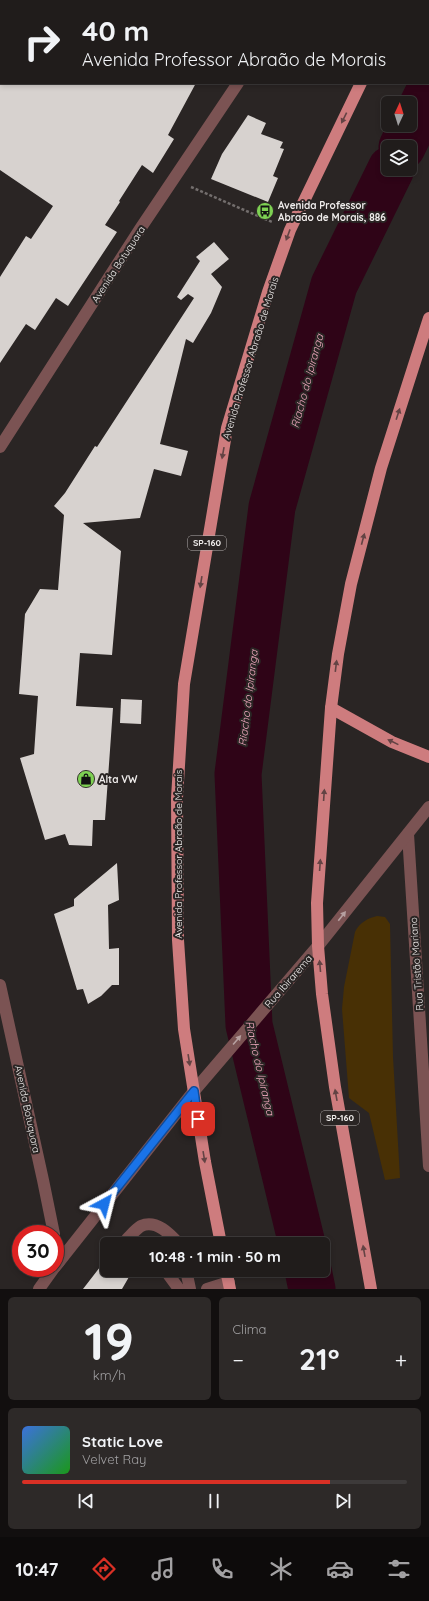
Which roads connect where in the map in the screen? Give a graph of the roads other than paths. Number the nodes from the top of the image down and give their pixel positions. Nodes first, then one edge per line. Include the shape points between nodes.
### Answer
1 (237, 84) edge
2 (361, 84) edge
3 (429, 318) edge
4 (0, 447) edge
5 (331, 708) junction
6 (429, 757) edge
7 (429, 807) edge
8 (408, 834) junction
9 (318, 946) junction
10 (1, 989) edge
11 (194, 1091) junction
12 (429, 1165) edge
13 (52, 1225) edge
14 (130, 1237) edge
15 (173, 1237) edge
16 (220, 1237) edge
17 (64, 1256) edge
18 (48, 1277) edge
19 (170, 1277) edge
20 (187, 1277) edge
21 (229, 1280) edge
22 (39, 1289) edge
23 (179, 1289) edge
24 (190, 1289) edge
25 (207, 1289) edge
26 (371, 1289) edge

1 - 4 street, Avenida Botuquara via 140,229
2 -> 11 main road, Avenida Professor Abraão de Morais / SP-160 via 290,230 268,292 227,428 184,684 177,798 178,940 184,1029
5 -> 3 main road, SP-160 via 351,584 381,468
6 -> 5 main road via 392,742
9 -> 5 main road, SP-160 via 317,903
7 - 8 street, Rua Ibirarema
9 -> 8 street, Rua Ibirarema
8 - 12 street, Rua Tristão Mariano
11 -> 9 street, Rua Ibirarema
26 -> 9 main road, SP-160 via 335,1088
10 - 13 street, Avenida Botuquara
11 -> 16 main road, Avenida Professor Abraão de Morais / SP-160
11 - 17 street, Rua Ibirarema
14 - 15 street via 141,1226 153,1225 169,1232
18 - 22 street, Rua Ibirarema
19 - 23 street
20 - 24 street
21 - 25 street

